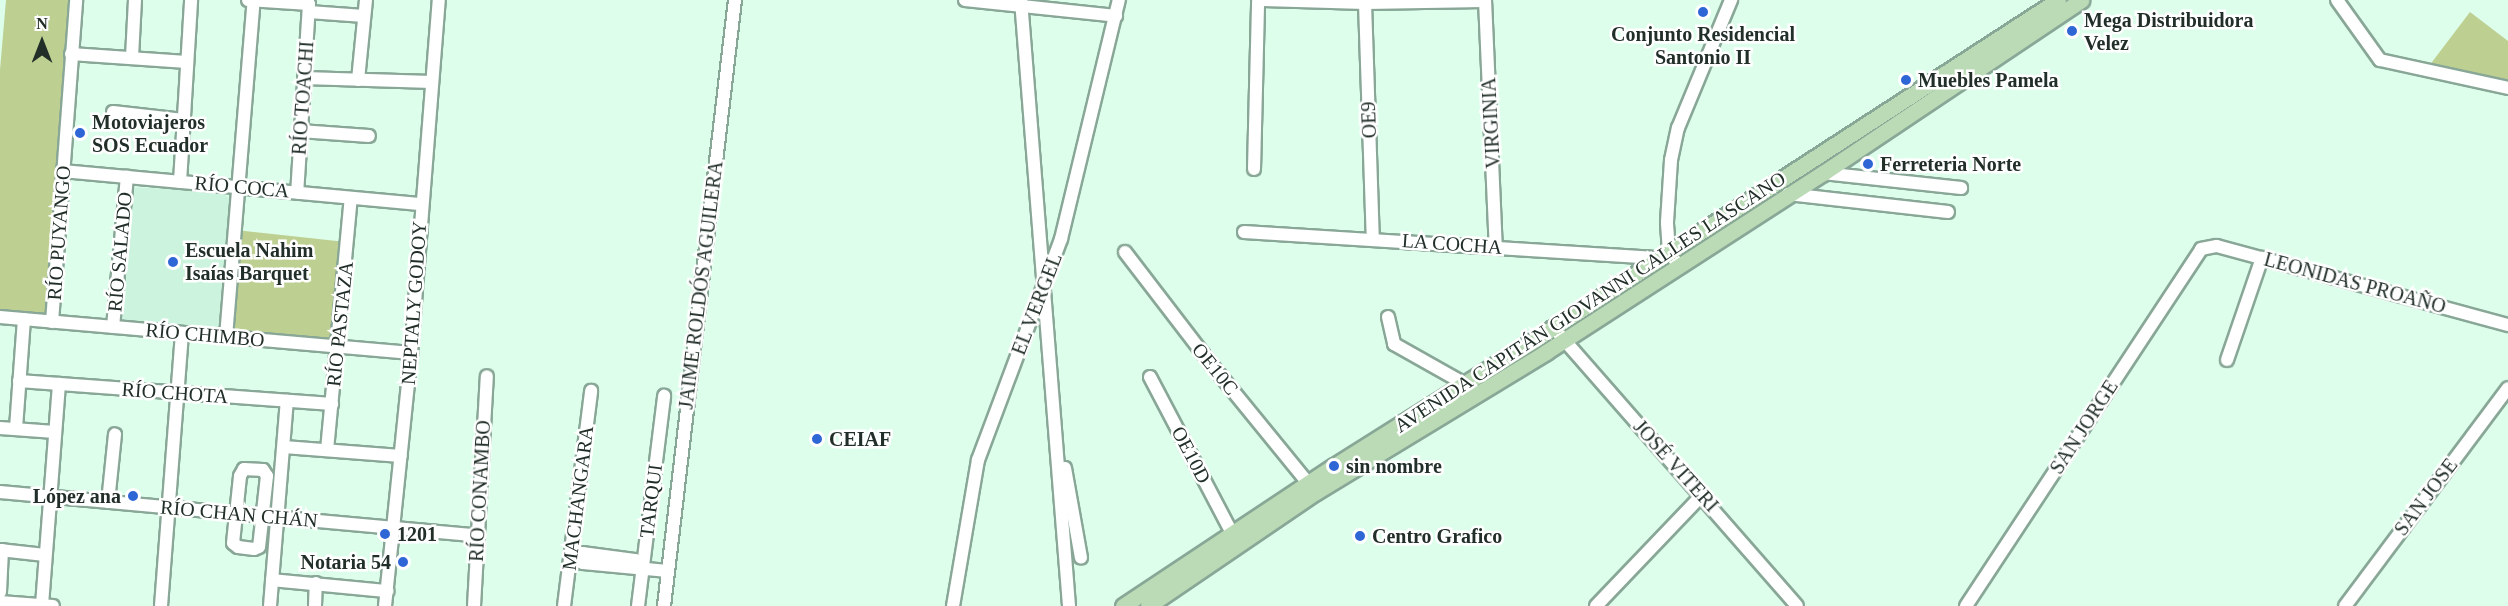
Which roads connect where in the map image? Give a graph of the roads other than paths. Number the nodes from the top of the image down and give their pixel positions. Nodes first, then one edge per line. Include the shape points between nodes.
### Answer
1 (76, 0) edge
2 (135, 0) edge
3 (191, 0) edge
4 (246, 0) edge
5 (254, 0) edge
6 (366, 0) edge
7 (439, 0) edge
8 (735, 0) edge
9 (965, 0) edge
10 (1021, 0) edge
11 (1119, 0) edge
12 (1261, 0) edge
13 (1731, 0) edge
14 (2058, 0) edge
15 (2081, 0) edge
16 (2337, 0) edge
17 (1485, 1) edge
18 (1365, 3) junction
19 (309, 8) junction
20 (364, 16) junction
21 (1116, 16) junction
22 (71, 54) junction
23 (132, 57) junction
24 (187, 62) junction
25 (304, 78) junction
26 (358, 80) junction
27 (432, 82) junction
28 (2508, 88) edge
29 (113, 112) dead end
30 (184, 120) junction
31 (300, 131) junction
32 (369, 136) dead end
33 (1254, 169) dead end
34 (63, 171) junction
35 (1823, 173) junction
36 (127, 177) junction
37 (180, 182) junction
38 (237, 187) junction
39 (1961, 188) dead end
40 (297, 192) junction
41 (1788, 194) junction
42 (351, 198) junction
43 (421, 204) junction
44 (1948, 212) dead end
45 (1244, 232) dead end
46 (1372, 238) junction
47 (1496, 247) junction
48 (2201, 249) joint
49 (1125, 252) dead end
50 (1665, 255) junction
51 (2262, 258) junction
52 (1678, 266) junction
53 (1035, 308) junction
54 (0, 317) edge
55 (1388, 317) dead end
56 (24, 319) junction
57 (52, 322) junction
58 (2508, 325) edge
59 (113, 327) junction
60 (1554, 327) junction
61 (182, 333) junction
62 (226, 337) junction
63 (1564, 340) junction
64 (338, 347) junction
65 (411, 353) junction
66 (2227, 360) dead end
67 (487, 376) dead end
68 (1150, 377) dead end
69 (19, 381) junction
70 (59, 384) junction
71 (1465, 384) junction
72 (2508, 388) edge
73 (591, 391) dead end
74 (177, 393) junction
75 (664, 396) dead end
76 (287, 401) junction
77 (332, 404) junction
78 (0, 428) edge
79 (16, 428) junction
80 (55, 432) junction
81 (116, 434) dead end
82 (284, 447) junction
83 (327, 450) junction
84 (401, 456) junction
85 (1308, 483) junction
86 (0, 492) edge
87 (1702, 495) junction
88 (50, 496) junction
89 (108, 502) junction
90 (168, 507) junction
91 (236, 513) junction
92 (262, 516) junction
93 (278, 517) junction
94 (392, 528) junction
95 (1232, 533) junction
96 (477, 535) junction
97 (1, 550) edge
98 (45, 555) junction
99 (571, 556) junction
100 (1082, 558) dead end
101 (643, 567) junction
102 (668, 571) junction
103 (272, 580) junction
104 (316, 583) junction
105 (387, 591) junction
106 (0, 592) edge
107 (0, 602) edge
108 (47, 606) edge
109 (161, 606) edge
110 (270, 606) edge
111 (315, 606) edge
112 (385, 606) edge
113 (474, 606) edge
114 (564, 606) edge
115 (638, 606) edge
116 (664, 606) edge
117 (953, 606) edge
118 (1069, 606) edge
119 (1123, 606) edge
120 (1148, 606) edge
121 (1596, 606) edge
122 (1797, 606) edge
123 (1966, 606) edge
124 (2345, 606) edge

1 - 22 street, RÍO PUYANGO
2 - 23 street
3 - 24 street
4 - 5 street
5 - 19 street
5 - 38 street
6 - 20 street
7 - 27 street, NEPTALY GODOY
8 - 102 street, JAIME ROLDÓS AGUILERA
9 - 21 street
10 - 118 street
11 - 21 street, EL VERGEL
12 - 18 street
12 - 33 street
13 - 50 street via 1678,128 1668,189
14 - 50 main road, AVENIDA CAPITÁN GIOVANNI CALLES LASCANO
15 - 35 main road, AVENIDA CAPITÁN GIOVANNI CALLES LASCANO
16 - 28 street via 2380,60
17 - 18 street
17 - 47 street, VIRGINIA
18 - 46 street, OE9
19 - 20 street
19 - 25 street, RÍO TOACHI
20 - 26 street
21 - 53 street, EL VERGEL via 1061,239
22 - 23 street
22 - 34 street, RÍO PUYANGO
23 - 24 street
24 - 30 street
25 - 26 street
25 - 31 street, RÍO TOACHI
26 - 27 street
27 - 43 street, NEPTALY GODOY
29 - 30 street
30 - 37 street
31 - 32 street
31 - 40 street, RÍO TOACHI
34 - 36 street, RÍO COCA
34 - 57 street, RÍO PUYANGO
35 - 39 street
35 - 41 main road, AVENIDA CAPITÁN GIOVANNI CALLES LASCANO
36 - 37 street, RÍO COCA
36 - 59 street, RÍO SALADO
37 - 38 street, RÍO COCA
38 - 40 street, RÍO COCA
38 - 62 street
40 - 42 street, RÍO COCA
41 - 44 street
41 - 52 main road, AVENIDA CAPITÁN GIOVANNI CALLES LASCANO
42 - 43 street, RÍO COCA
42 - 64 street, RÍO PASTAZA
43 - 65 street, NEPTALY GODOY
45 - 46 street, LA COCHA
46 - 47 street, LA COCHA
47 - 50 street, LA COCHA
48 - 51 street, LEONIDAS PROAÑO via 2217,246
48 - 123 street, SAN JORGE
49 - 85 street, OE10C
50 - 52 street
50 - 60 main road, AVENIDA CAPITÁN GIOVANNI CALLES LASCANO
51 - 58 street, LEONIDAS PROAÑO
51 - 66 street
52 - 63 main road, AVENIDA CAPITÁN GIOVANNI CALLES LASCANO
53 - 100 street
53 - 117 street, EL VERGEL via 978,460
54 - 56 street, RÍO CHIMBO
55 - 71 street via 1394,344
56 - 57 street, RÍO CHIMBO
56 - 69 street
57 - 59 street, RÍO CHIMBO
59 - 61 street, RÍO CHIMBO
60 - 63 street, JOSÉ VITERI
60 - 71 main road, AVENIDA CAPITÁN GIOVANNI CALLES LASCANO
61 - 62 street, RÍO CHIMBO
61 - 74 street
62 - 64 street, RÍO CHIMBO
63 - 87 street, JOSÉ VITERI
63 - 120 main road, AVENIDA CAPITÁN GIOVANNI CALLES LASCANO via 1316,492
64 - 65 street, RÍO CHIMBO
64 - 77 street, RÍO PASTAZA
65 - 84 street, NEPTALY GODOY
67 - 96 street, RÍO CONAMBO
68 - 95 street, OE10D
69 - 70 street, RÍO CHOTA
69 - 79 street
70 - 74 street, RÍO CHOTA
70 - 80 street
71 - 85 main road, AVENIDA CAPITÁN GIOVANNI CALLES LASCANO
72 - 124 street, SAN JOSE
73 - 99 street, MACHANGARA
74 - 76 street, RÍO CHOTA
74 - 90 street
75 - 101 street, TARQUI
76 - 77 street, RÍO CHOTA
76 - 82 street
77 - 83 street, RÍO PASTAZA
78 - 79 street
79 - 80 street
80 - 88 street
81 - 89 street
82 - 83 street
82 - 93 street
83 - 84 street
84 - 94 street, NEPTALY GODOY
85 - 95 main road, AVENIDA CAPITÁN GIOVANNI CALLES LASCANO
86 - 88 street, RÍO CHAN CHÁN
87 - 121 street
87 - 122 street, JOSÉ VITERI
88 - 89 street, RÍO CHAN CHÁN
88 - 98 street
89 - 90 street, RÍO CHAN CHÁN
90 - 91 street, RÍO CHAN CHÁN
90 - 109 street
91 - 92 street, RÍO CHAN CHÁN
91 - 92 street via 233,543 254,549 259,547
91 - 92 street via 244,469 265,472
92 - 93 street, RÍO CHAN CHÁN
93 - 94 street, RÍO CHAN CHÁN
93 - 103 street
94 - 96 street, RÍO CHAN CHÁN
94 - 105 street, NEPTALY GODOY
95 - 119 main road, AVENIDA CAPITÁN GIOVANNI CALLES LASCANO
96 - 113 street, RÍO CONAMBO
97 - 98 street
97 - 106 street
98 - 108 street
99 - 101 street via 583,563
99 - 114 street, MACHANGARA
101 - 102 street
101 - 115 street, TARQUI
102 - 116 street, JAIME ROLDÓS AGUILERA
103 - 104 street
103 - 110 street
104 - 105 street
104 - 111 street
105 - 112 street, NEPTALY GODOY
107 - 108 street

